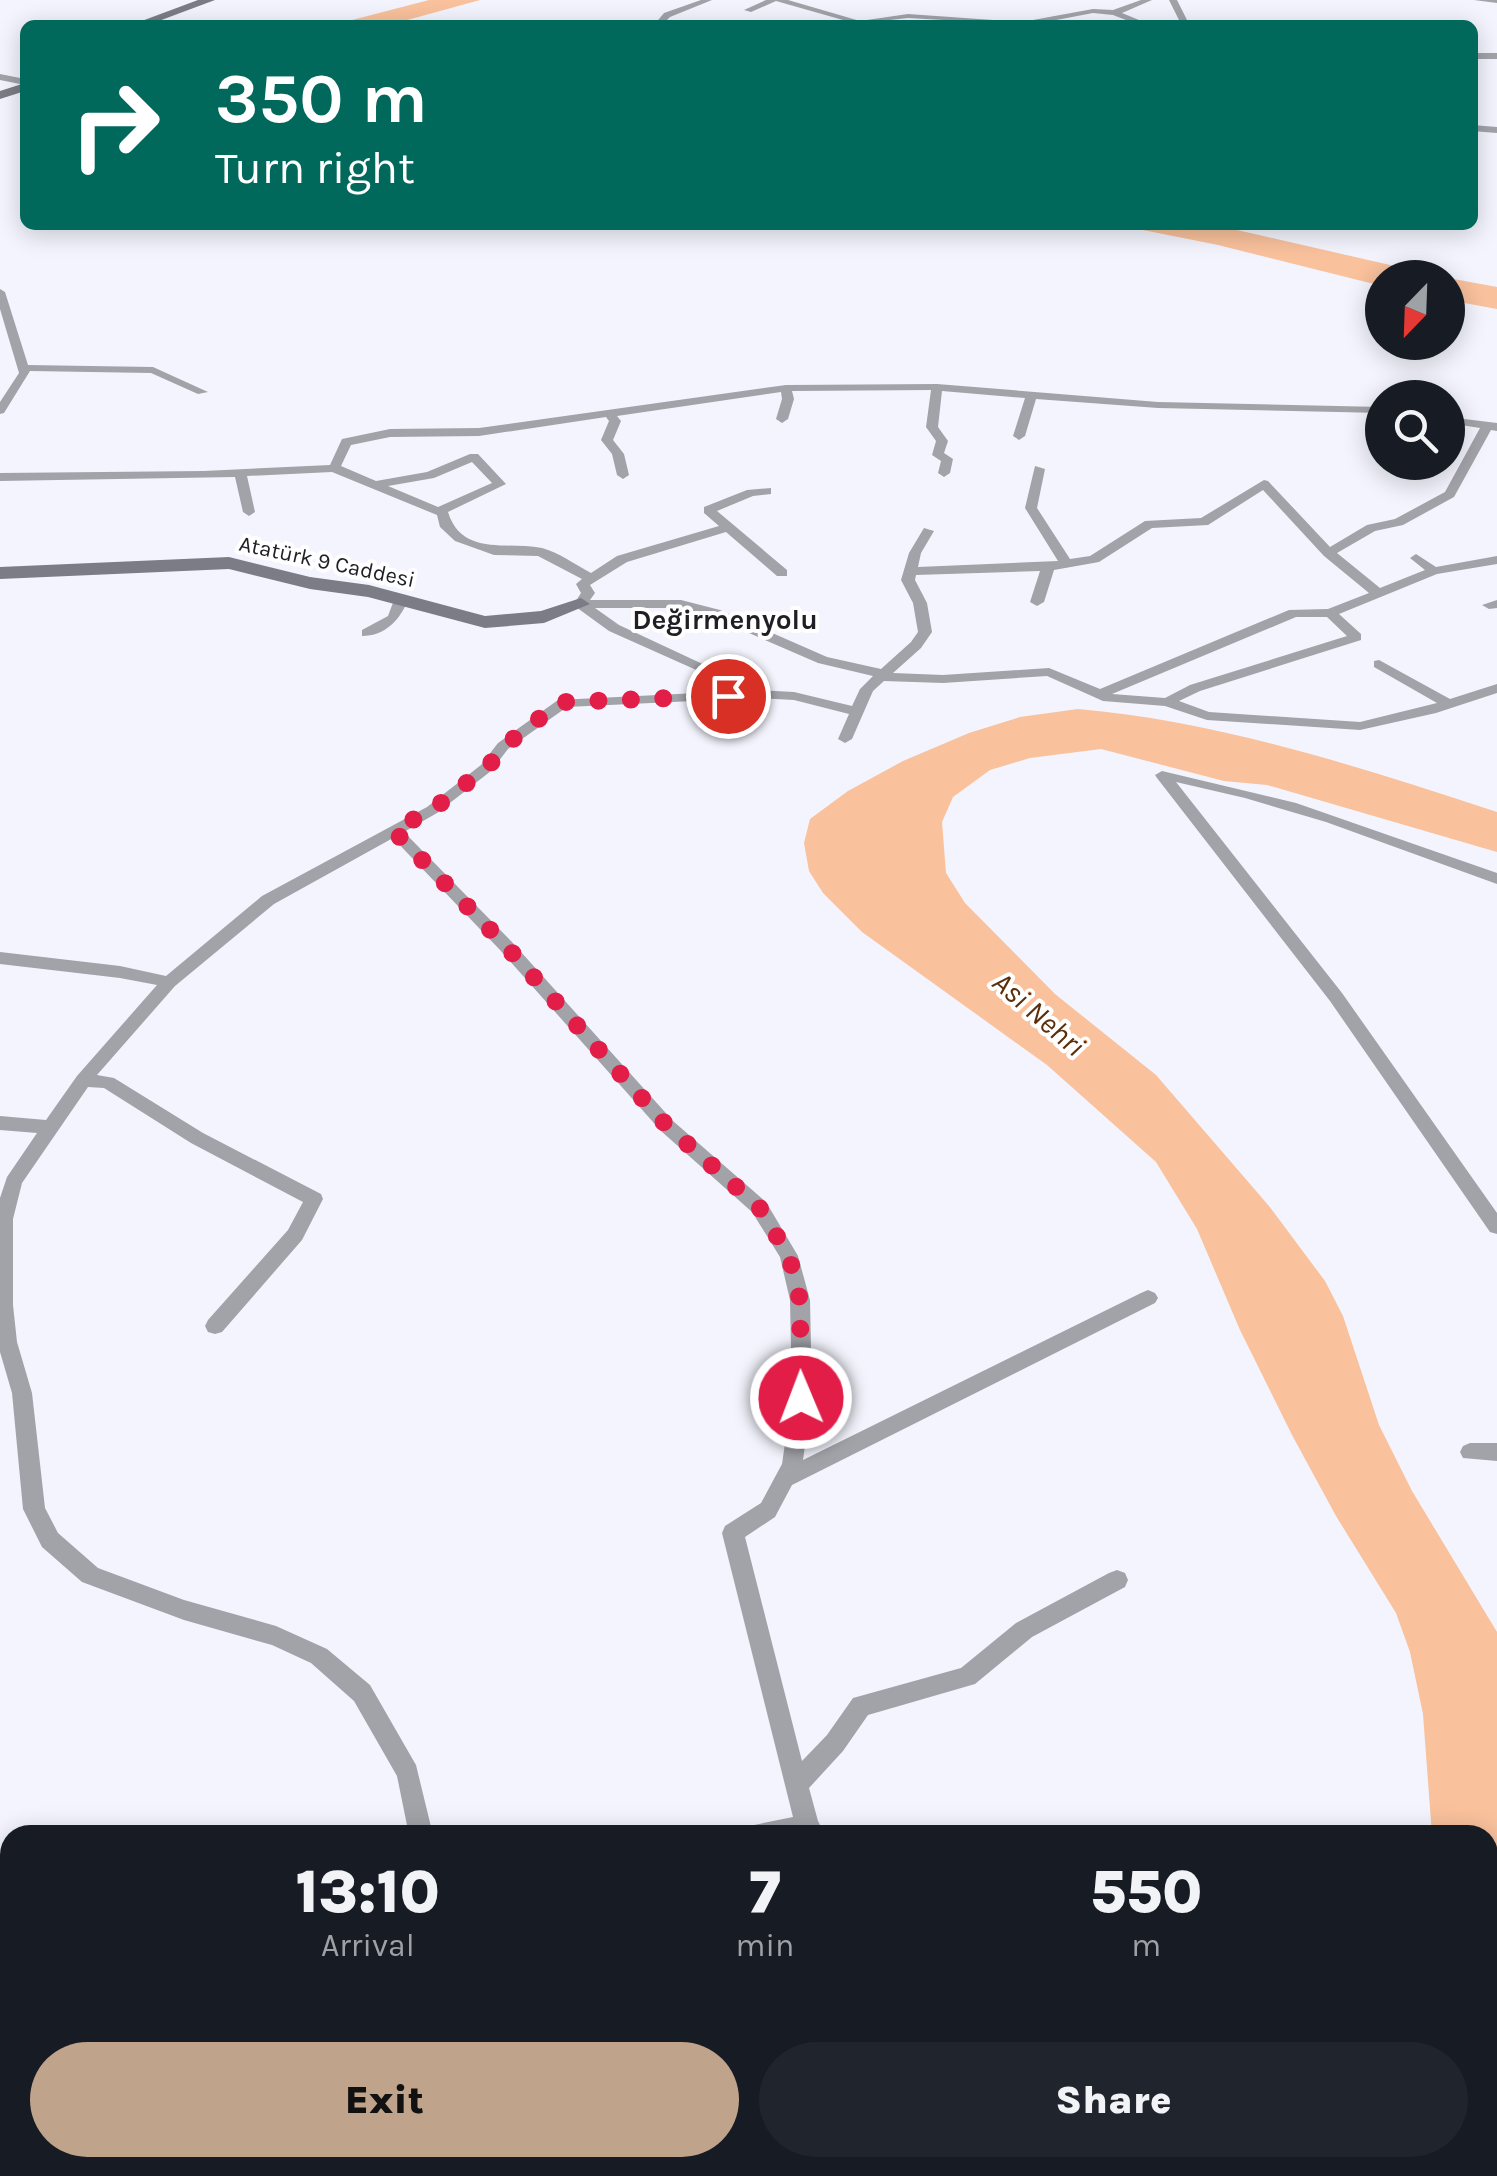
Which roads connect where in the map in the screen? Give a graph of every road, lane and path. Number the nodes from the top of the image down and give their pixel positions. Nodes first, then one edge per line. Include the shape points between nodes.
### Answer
1 (208, 0) edge
2 (708, 0) edge
3 (776, 0) edge
4 (1148, 0) edge
5 (1478, 0) edge
6 (1497, 1) edge
7 (748, 10) dead end
8 (1114, 13) junction
9 (151, 20) edge
10 (664, 20) edge
11 (840, 20) edge
12 (880, 20) edge
13 (965, 20) edge
14 (1039, 20) edge
15 (1133, 20) edge
16 (0, 292) edge
17 (23, 368) junction
18 (937, 386) junction
19 (786, 388) junction
20 (202, 392) dead end
21 (1031, 396) junction
22 (1365, 410) edge
23 (0, 411) edge
24 (609, 414) junction
25 (782, 419) dead end
26 (1465, 423) edge
27 (1492, 427) edge
28 (460, 431) junction
29 (1020, 436) dead end
30 (474, 457) junction
31 (334, 468) junction
32 (1040, 469) dead end
33 (240, 472) junction
34 (944, 473) dead end
35 (623, 474) dead end
36 (0, 476) edge
37 (378, 484) junction
38 (767, 491) dead end
39 (440, 511) junction
40 (249, 512) dead end
41 (725, 528) junction
42 (928, 530) dead end
43 (1448, 552) dead end
44 (1329, 553) junction
45 (1416, 558) dead end
46 (1497, 560) edge
47 (1066, 564) junction
48 (1048, 568) junction
49 (1437, 570) junction
50 (910, 571) junction
51 (0, 572) edge
52 (782, 574) dead end
53 (590, 578) junction
54 (1380, 595) junction
55 (402, 600) junction
56 (1037, 602) dead end
57 (581, 604) junction
58 (1330, 612) junction
59 (368, 633) dead end
60 (1379, 664) dead end
61 (717, 674) dead end
62 (881, 676) junction
63 (1497, 688) edge
64 (1099, 694) junction
65 (1167, 702) junction
66 (1449, 704) junction
67 (857, 712) junction
68 (845, 739) dead end
69 (393, 830) junction
70 (1497, 879) edge
71 (0, 958) edge
72 (169, 982) junction
73 (83, 1080) junction
74 (0, 1124) edge
75 (49, 1127) junction
76 (5, 1190) edge
77 (1497, 1227) edge
78 (1148, 1298) dead end
79 (216, 1326) dead end
80 (1470, 1452) dead end
81 (1497, 1452) edge
82 (788, 1477) junction
83 (1118, 1580) dead end
84 (797, 1784) junction
85 (419, 1825) edge
86 (809, 1825) edge

1 - 9 street
2 - 10 street
3 - 7 street
3 - 11 street
4 - 8 street
5 - 6 street
8 - 14 street
8 - 15 street
12 - 13 street
16 - 17 street
17 - 20 street via 153,370
17 - 23 street via 26,373
18 - 19 street
18 - 21 street
18 - 34 street via 932,427 942,441
19 - 24 street
19 - 25 street
21 - 22 street
21 - 29 street
24 - 28 street
24 - 35 street via 616,421 608,440
26 - 27 street
27 - 44 street via 1450,494
28 - 30 street
28 - 31 street via 346,442
30 - 37 street via 430,475
30 - 39 street via 498,488
31 - 33 street
31 - 37 street
32 - 47 street via 1031,508
33 - 36 street
33 - 40 street
37 - 39 street
38 - 41 street via 709,508
39 - 53 street via 459,538 494,551 541,552
41 - 52 street
41 - 53 street via 622,559
42 - 50 street
43 - 49 street via 1454,558
44 - 47 street via 1264,484 1204,522 1149,524 1094,559
44 - 54 street
45 - 49 street
46 - 49 street
47 - 48 street
48 - 50 street
48 - 56 street
49 - 54 street
50 - 62 street via 925,632
51 - 55 street, Atatürk 9 Caddesi via 229,563
53 - 57 street
54 - 58 street
55 - 57 street, Atatürk 9 Caddesi via 496,622
55 - 59 street via 394,618
57 - 61 street via 614,628
57 - 62 street via 681,604
58 - 64 street via 1294,613
58 - 65 street via 1356,637
60 - 66 street
62 - 64 street via 942,680 1050,672
62 - 67 street
63 - 66 street
64 - 65 street
65 - 66 street via 1208,716 1360,726
67 - 68 street
67 - 69 street via 757,694 563,702 432,810
69 - 72 street via 268,900
69 - 82 street via 667,1126 759,1207 789,1256 800,1300 802,1395
70 - 77 street via 1344,820 1162,775 1336,997
71 - 72 street
72 - 73 street
73 - 75 street
73 - 79 street via 108,1082 196,1138 314,1199 295,1235
74 - 75 street
75 - 76 street
76 - 85 street via 7,1342 22,1393 34,1509 50,1540 90,1575 319,1656 362,1692 408,1773
78 - 82 street
80 - 81 street
82 - 84 street via 768,1510 733,1534
83 - 84 street via 1024,1630 968,1677 861,1706
84 - 86 street

